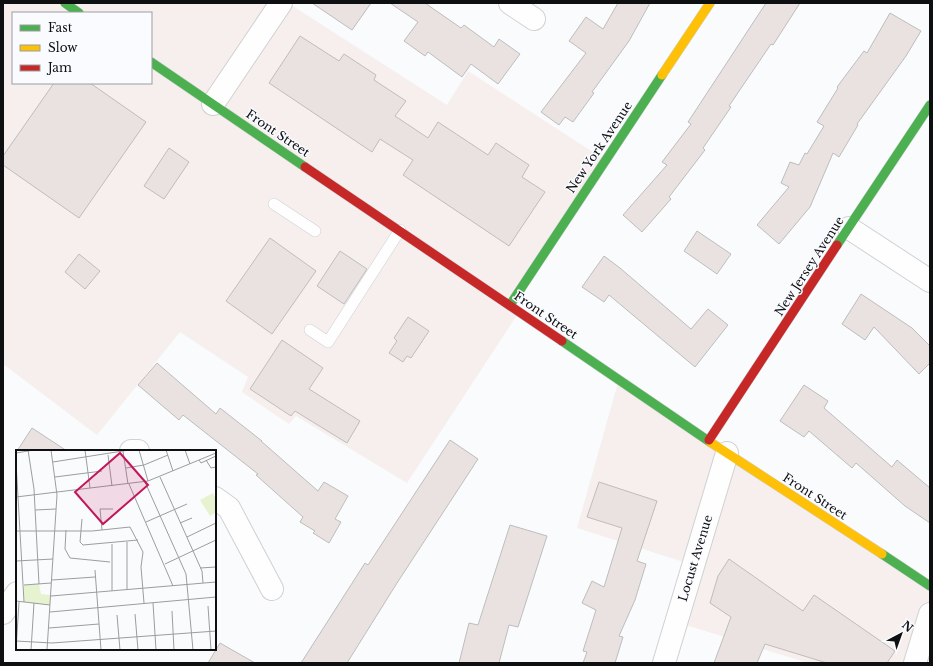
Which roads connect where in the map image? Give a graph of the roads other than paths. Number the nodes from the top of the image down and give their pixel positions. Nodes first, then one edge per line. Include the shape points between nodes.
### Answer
1 (65, 3) edge
2 (281, 3) edge
3 (510, 3) edge
4 (710, 3) edge
5 (78, 12) edge
6 (534, 19) dead end
7 (152, 63) edge
8 (213, 104) junction
9 (930, 105) edge
10 (274, 204) dead end
11 (849, 228) junction
12 (400, 230) junction
13 (315, 232) dead end
14 (930, 282) edge
15 (510, 305) junction
16 (310, 330) dead end
17 (709, 440) junction
18 (727, 453) junction
19 (216, 499) edge
20 (930, 586) edge
21 (272, 589) dead end
22 (16, 594) edge
23 (3, 613) edge
24 (930, 614) edge
25 (664, 663) edge
26 (915, 663) edge

1 - 5 main road
2 - 8 street
3 - 6 street
4 - 15 main road, New York Avenue
7 - 8 main road, Front Street
8 - 12 main road, Front Street
9 - 11 main road, New Jersey Avenue
10 - 13 lane
11 - 14 street
11 - 17 main road, New Jersey Avenue
12 - 15 main road, Front Street
12 - 16 lane via 328,342
15 - 17 main road, Front Street
17 - 18 main road, Front Street
18 - 20 main road, Front Street
18 - 25 street, Locust Avenue
19 - 21 street via 229,508
22 - 23 street
24 - 26 street

